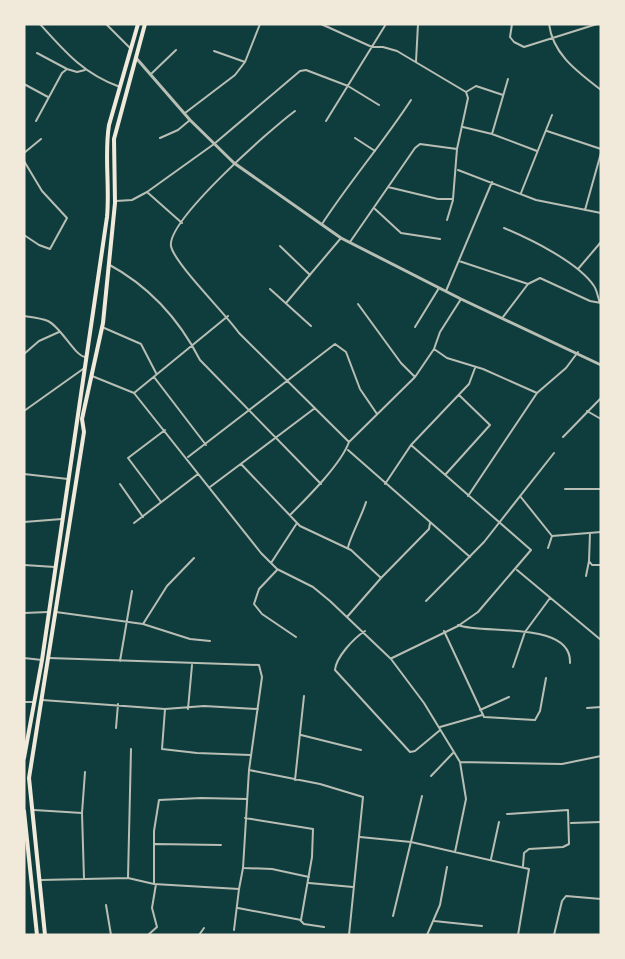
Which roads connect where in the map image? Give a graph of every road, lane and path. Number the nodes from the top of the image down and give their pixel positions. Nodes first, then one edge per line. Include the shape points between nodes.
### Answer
1 (40, 24) edge
2 (106, 24) edge
3 (138, 24) edge
4 (145, 24) edge
5 (261, 24) edge
6 (321, 24) edge
7 (386, 24) edge
8 (418, 24) edge
9 (512, 24) edge
10 (549, 24) edge
11 (597, 24) edge
12 (551, 39) junction
13 (372, 47) junction
14 (131, 49) junction
15 (176, 51) dead end
16 (214, 51) dead end
17 (37, 53) dead end
18 (137, 60) junction
19 (245, 62) junction
20 (416, 62) junction
21 (67, 69) junction
22 (85, 70) junction
23 (151, 74) junction
24 (508, 80) dead end
25 (24, 84) edge
26 (348, 86) junction
27 (120, 87) junction
28 (601, 90) edge
29 (466, 92) junction
30 (503, 95) junction
31 (48, 97) junction
32 (411, 100) dead end
33 (380, 105) dead end
34 (295, 111) dead end
35 (185, 113) junction
36 (552, 116) dead end
37 (190, 120) junction
38 (36, 121) dead end
39 (326, 121) dead end
40 (463, 127) junction
41 (546, 131) junction
42 (492, 134) junction
43 (160, 138) dead end
44 (355, 138) dead end
45 (41, 139) dead end
46 (214, 144) junction
47 (457, 149) junction
48 (375, 151) junction
49 (537, 151) junction
50 (601, 151) edge
51 (24, 153) edge
52 (24, 161) edge
53 (234, 163) junction
54 (457, 170) junction
55 (492, 182) junction
56 (388, 187) junction
57 (147, 192) junction
58 (521, 193) junction
59 (453, 199) junction
60 (115, 201) junction
61 (374, 209) junction
62 (585, 210) junction
63 (601, 213) edge
64 (447, 220) dead end
65 (182, 223) junction
66 (322, 225) junction
67 (504, 228) dead end
68 (24, 236) edge
69 (341, 238) junction
70 (440, 239) dead end
71 (350, 242) junction
72 (601, 242) edge
73 (280, 246) dead end
74 (458, 261) junction
75 (108, 264) junction
76 (578, 269) junction
77 (310, 275) junction
78 (528, 284) junction
79 (439, 288) junction
80 (270, 289) dead end
81 (446, 291) junction
82 (460, 299) junction
83 (286, 303) junction
84 (601, 303) edge
85 (358, 304) dead end
86 (24, 316) edge
87 (228, 316) junction
88 (502, 317) junction
89 (102, 325) junction
90 (311, 326) dead end
91 (90, 327) junction
92 (415, 327) dead end
93 (59, 332) junction
94 (87, 343) junction
95 (98, 346) junction
96 (192, 346) junction
97 (434, 349) junction
98 (578, 352) junction
99 (24, 354) edge
100 (85, 357) junction
101 (601, 365) edge
102 (475, 368) junction
103 (84, 369) junction
104 (155, 375) junction
105 (92, 376) junction
106 (415, 377) junction
107 (287, 382) junction
108 (134, 393) junction
109 (537, 393) junction
110 (459, 395) junction
111 (601, 398) edge
112 (315, 408) junction
113 (24, 411) edge
114 (587, 411) junction
115 (249, 413) junction
116 (377, 414) junction
117 (601, 419) edge
118 (165, 430) junction
119 (563, 437) dead end
120 (276, 438) junction
121 (349, 442) junction
122 (206, 445) junction
123 (411, 445) junction
124 (348, 450) junction
125 (554, 453) dead end
126 (188, 458) junction
127 (241, 464) junction
128 (24, 474) edge
129 (198, 474) junction
130 (445, 475) junction
131 (68, 479) junction
132 (120, 484) dead end
133 (321, 484) junction
134 (385, 484) junction
135 (210, 487) junction
136 (565, 489) dead end
137 (601, 489) edge
138 (468, 496) junction
139 (519, 496) junction
140 (162, 502) junction
141 (366, 502) dead end
142 (290, 515) junction
143 (143, 517) junction
144 (62, 519) junction
145 (24, 522) edge
146 (134, 523) dead end
147 (297, 523) junction
148 (430, 523) junction
149 (497, 523) junction
150 (437, 528) junction
151 (429, 529) junction
152 (601, 532) edge
153 (590, 533) junction
154 (552, 536) junction
155 (348, 548) junction
156 (548, 548) dead end
157 (470, 557) junction
158 (194, 558) dead end
159 (589, 561) junction
160 (271, 563) junction
161 (24, 565) edge
162 (601, 565) edge
163 (55, 567) junction
164 (277, 569) junction
165 (517, 570) junction
166 (586, 576) dead end
167 (381, 578) junction
168 (132, 591) dead end
169 (550, 598) junction
170 (426, 601) dead end
171 (48, 612) junction
172 (56, 612) junction
173 (24, 613) edge
174 (347, 617) junction
175 (127, 622) junction
176 (143, 624) junction
177 (458, 626) junction
178 (365, 631) junction
179 (444, 631) junction
180 (525, 632) junction
181 (45, 633) junction
182 (52, 635) junction
183 (296, 637) dead end
184 (601, 640) edge
185 (210, 641) dead end
186 (24, 658) edge
187 (49, 658) junction
188 (391, 659) junction
189 (42, 660) junction
190 (120, 661) junction
191 (570, 663) dead end
192 (192, 665) junction
193 (513, 667) dead end
194 (546, 678) dead end
195 (304, 696) dead end
196 (508, 697) dead end
197 (42, 700) junction
198 (24, 702) edge
199 (34, 702) junction
200 (117, 704) junction
201 (601, 707) edge
202 (188, 708) junction
203 (587, 708) dead end
204 (165, 709) junction
205 (258, 709) junction
206 (480, 710) junction
207 (482, 715) junction
208 (440, 727) junction
209 (116, 728) dead end
210 (439, 731) junction
211 (301, 735) junction
212 (305, 738) junction
213 (300, 740) junction
214 (131, 749) dead end
215 (362, 750) dead end
216 (453, 753) junction
217 (250, 755) junction
218 (601, 756) edge
219 (24, 758) edge
220 (460, 762) junction
221 (249, 770) junction
222 (85, 772) dead end
223 (431, 776) dead end
224 (295, 780) junction
225 (422, 796) dead end
226 (247, 799) junction
227 (31, 810) junction
228 (24, 811) edge
229 (82, 813) junction
230 (507, 814) dead end
231 (245, 818) junction
232 (499, 822) dead end
233 (601, 822) edge
234 (571, 823) junction
235 (360, 837) junction
236 (411, 842) junction
237 (154, 844) junction
238 (221, 844) dead end
239 (455, 852) junction
240 (491, 859) junction
241 (447, 867) dead end
242 (523, 867) junction
243 (243, 868) junction
244 (309, 877) junction
245 (128, 878) junction
246 (84, 879) junction
247 (40, 880) junction
248 (309, 883) junction
249 (155, 884) junction
250 (353, 887) junction
251 (239, 889) junction
252 (601, 900) edge
253 (106, 905) dead end
254 (238, 908) junction
255 (393, 916) dead end
256 (300, 920) junction
257 (434, 921) junction
258 (482, 926) dead end
259 (324, 927) dead end
260 (204, 928) dead end
261 (234, 930) dead end
262 (37, 935) edge
263 (45, 935) edge
264 (111, 935) edge
265 (148, 935) edge
266 (199, 935) edge
267 (349, 935) edge
268 (427, 935) edge
269 (518, 935) edge
270 (554, 935) edge

1 - 22 street
2 - 14 street
3 - 14 main road
4 - 18 main road
5 - 19 street
6 - 13 street
7 - 13 street
8 - 20 street
9 - 12 street via 510,37 524,46
10 - 12 street
11 - 12 street
12 - 28 street via 566,62
13 - 20 street via 397,51
13 - 26 street
14 - 27 main road
15 - 23 street
16 - 19 street
17 - 21 street
18 - 23 street
18 - 60 main road via 114,139
19 - 35 street via 235,75
20 - 29 street
21 - 22 street
21 - 31 street
22 - 27 street
23 - 35 street
24 - 30 street
25 - 31 street
26 - 33 street
26 - 39 street
26 - 46 street via 300,71
27 - 91 main road via 106,141 108,208
29 - 30 street via 476,86
29 - 40 street
30 - 42 street
31 - 38 street
32 - 48 street
34 - 53 street
35 - 37 street
36 - 41 street
37 - 43 street
37 - 46 street
40 - 42 street
40 - 47 street
41 - 49 street
41 - 50 street
42 - 49 street
44 - 48 street
45 - 51 street
46 - 53 street
46 - 57 street
47 - 54 street
47 - 56 street via 420,144
48 - 66 street
49 - 58 street
50 - 62 street
52 - 68 street via 42,191 67,218 51,249
53 - 65 street
53 - 66 street
54 - 55 street
54 - 59 street
55 - 58 street
55 - 74 street
56 - 59 street
56 - 61 street
57 - 60 street via 132,200
57 - 65 street
58 - 62 street via 552,205
59 - 64 street
60 - 75 main road
61 - 70 street via 401,233
61 - 71 street
62 - 63 street
65 - 87 street via 172,239 173,250
66 - 69 street
67 - 76 street
69 - 71 street
69 - 77 street
71 - 79 street
72 - 76 street
73 - 77 street
74 - 78 street
74 - 81 street
75 - 89 main road
75 - 96 street via 148,290
76 - 84 street via 594,286
77 - 83 street
78 - 84 street via 540,278 590,302
78 - 88 street
79 - 81 street
79 - 92 street
80 - 83 street
81 - 82 street
82 - 88 street
82 - 97 street
83 - 90 street
85 - 106 street via 400,363
86 - 93 street via 47,320
87 - 96 street
87 - 107 street via 239,333
88 - 98 street
89 - 91 main road
89 - 95 main road
89 - 104 street via 141,344
91 - 94 main road
93 - 99 street via 39,341
93 - 100 street
94 - 95 main road
94 - 100 main road
95 - 105 main road
96 - 104 street
96 - 115 street
97 - 102 street
97 - 106 street
98 - 101 street
98 - 109 street
100 - 103 main road
102 - 109 street
102 - 110 street
103 - 113 street
103 - 131 main road
104 - 108 street
104 - 122 street
105 - 108 street
105 - 172 main road via 82,420 84,432
106 - 116 street
107 - 112 street
107 - 115 street
107 - 116 street via 334,344 346,352 360,389
108 - 118 street
109 - 138 street
110 - 123 street
110 - 130 street via 490,425
111 - 114 street
112 - 120 street
112 - 121 street
114 - 117 street
114 - 119 street
115 - 120 street
115 - 122 street
116 - 121 street
118 - 126 street
118 - 140 street via 128,458
120 - 127 street
120 - 133 street
121 - 124 street
122 - 126 street
123 - 130 street
123 - 134 street
124 - 133 street
124 - 134 street
125 - 139 street
126 - 129 street
127 - 135 street
127 - 142 street
128 - 131 street
129 - 135 street
129 - 140 street
130 - 138 street
131 - 144 main road
132 - 143 street
133 - 142 street
134 - 148 street
135 - 160 street
136 - 137 street
138 - 149 street
139 - 149 street
139 - 154 street
140 - 143 street
141 - 155 street
142 - 147 street
143 - 146 street
144 - 145 street
144 - 163 main road
147 - 155 street
147 - 160 street
148 - 150 street
148 - 151 street
149 - 157 street
149 - 165 street via 531,550
150 - 151 street
150 - 157 street
151 - 167 street
152 - 153 street
153 - 154 street
153 - 159 street
154 - 156 street
155 - 167 street
157 - 170 street
158 - 176 street via 168,586
159 - 162 street
159 - 166 street
160 - 164 street
161 - 163 street
163 - 171 main road
164 - 174 street via 313,587
164 - 183 street via 259,589 254,604
165 - 169 street
165 - 177 street via 478,612
167 - 174 street
168 - 175 street
169 - 180 street
169 - 184 street
171 - 173 street
171 - 181 main road
172 - 175 street
172 - 182 main road
174 - 178 street
175 - 176 street
175 - 190 street
176 - 185 street
177 - 179 street
177 - 180 street
178 - 188 street
178 - 210 street via 335,665 335,670 410,752
179 - 188 street
179 - 206 street
180 - 191 street via 557,641 569,652
180 - 193 street
181 - 182 main road
181 - 189 main road
182 - 187 main road
186 - 189 street
187 - 190 street
187 - 197 main road
188 - 208 street
189 - 199 main road
190 - 192 street
192 - 202 street
192 - 205 street via 260,665
194 - 207 street via 535,720
195 - 211 street
196 - 206 street
197 - 200 street
197 - 227 main road via 29,778
198 - 199 street
199 - 219 main road
200 - 204 street
200 - 209 street
201 - 203 street
202 - 204 street
202 - 205 street
204 - 217 street via 162,749
205 - 217 street
206 - 207 street
207 - 208 street
208 - 210 street
210 - 216 street
211 - 212 street
211 - 213 street
212 - 213 street
212 - 215 street
213 - 224 street
214 - 245 street
216 - 220 street
216 - 223 street
217 - 221 street
218 - 220 street via 562,764
220 - 239 street via 466,789
221 - 224 street
221 - 226 street
222 - 229 street
224 - 235 street via 363,797
225 - 236 street
226 - 231 street
226 - 237 street via 162,799 156,805
227 - 229 street
227 - 247 main road
228 - 262 main road
229 - 246 street
230 - 234 street via 567,809
231 - 243 street
231 - 244 street via 314,829
232 - 240 street
233 - 234 street
234 - 242 street via 566,846 529,849 524,853
235 - 236 street
235 - 250 street
236 - 239 street
236 - 255 street
237 - 238 street
237 - 249 street
239 - 240 street
240 - 242 street
241 - 257 street
242 - 269 street via 530,870
243 - 244 street
243 - 251 street
244 - 248 street
245 - 246 street
245 - 249 street
246 - 247 street
247 - 263 main road
248 - 250 street
248 - 256 street
249 - 251 street
249 - 265 street via 152,908 157,927
250 - 267 street
251 - 254 street
252 - 270 street via 566,896
253 - 264 street
254 - 256 street
254 - 261 street
256 - 259 street
257 - 258 street
257 - 268 street
260 - 266 street

